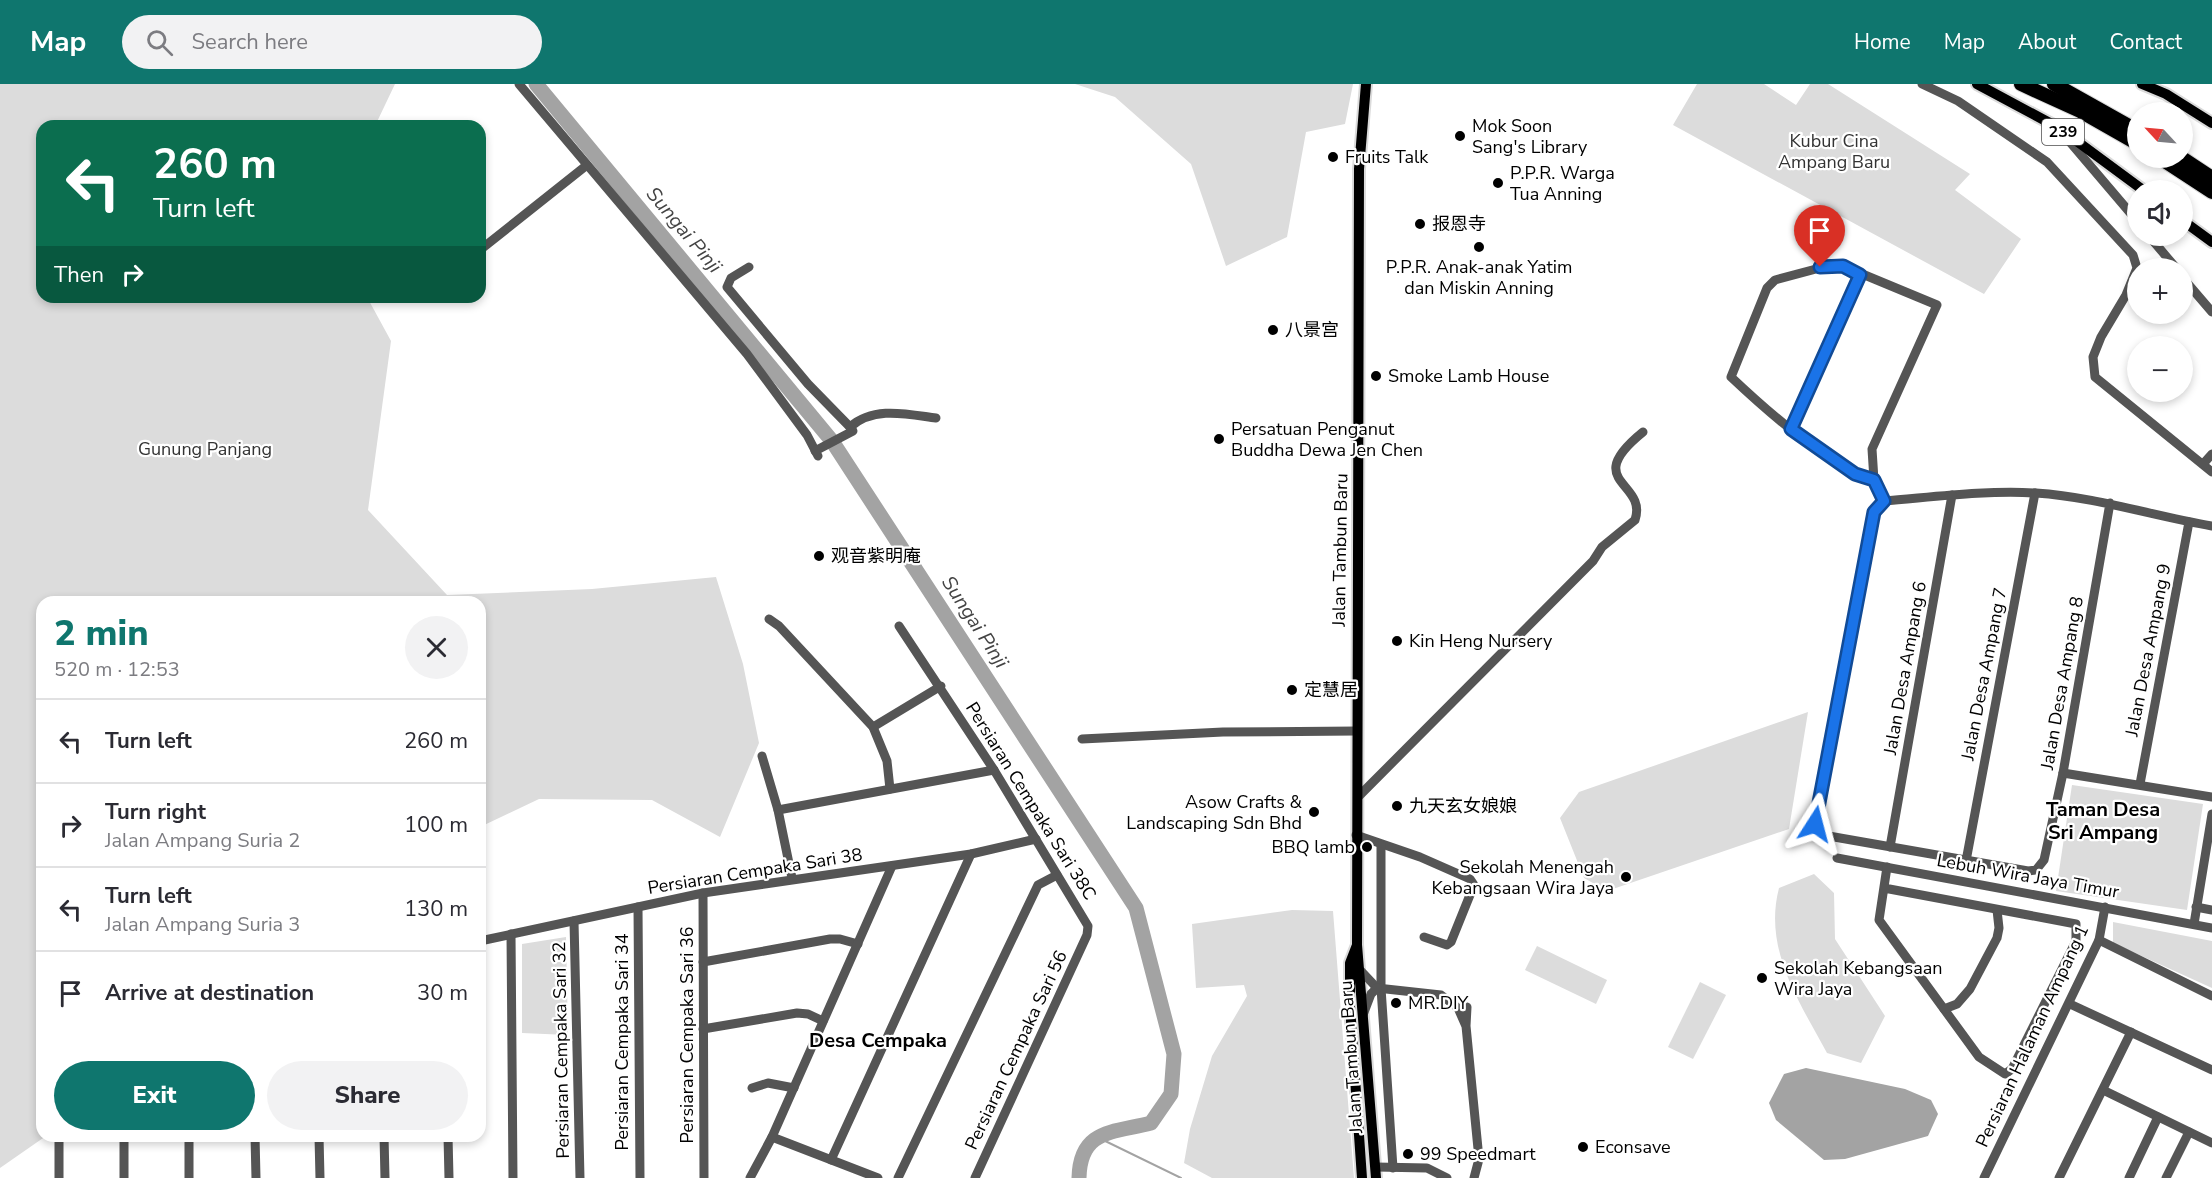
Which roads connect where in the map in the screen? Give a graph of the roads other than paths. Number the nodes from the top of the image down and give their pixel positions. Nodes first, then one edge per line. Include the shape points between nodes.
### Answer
1 (519, 84) edge
2 (1366, 84) edge
3 (1922, 84) edge
4 (1977, 84) edge
5 (2021, 84) edge
6 (2054, 84) edge
7 (2142, 84) edge
8 (2212, 123) edge
9 (2127, 124) edge
10 (2059, 128) junction
11 (2127, 138) edge
12 (587, 165) junction
13 (2193, 165) edge
14 (2175, 168) edge
15 (2212, 178) edge
16 (2129, 180) edge
17 (2212, 192) edge
18 (2127, 209) edge
19 (2193, 228) edge
20 (2212, 242) edge
21 (486, 245) edge
22 (2157, 246) edge
23 (2168, 258) edge
24 (749, 267) dead end
25 (1860, 275) junction
26 (2193, 290) edge
27 (2212, 312) edge
28 (936, 418) dead end
29 (850, 427) junction
30 (1791, 429) junction
31 (1643, 432) dead end
32 (2212, 454) edge
33 (2203, 464) junction
34 (2212, 472) edge
35 (1874, 480) junction
36 (2035, 493) junction
37 (1952, 495) junction
38 (1884, 501) junction
39 (2110, 503) junction
40 (2189, 522) junction
41 (2212, 526) edge
42 (770, 619) dead end
43 (899, 626) dead end
44 (941, 686) junction
45 (873, 727) junction
46 (1357, 731) junction
47 (1082, 739) dead end
48 (762, 756) dead end
49 (994, 770) junction
50 (2063, 773) junction
51 (2140, 784) junction
52 (890, 789) junction
53 (1358, 797) junction
54 (2212, 797) edge
55 (778, 810) junction
56 (2212, 814) edge
57 (1356, 835) junction
58 (1036, 839) junction
59 (1869, 843) junction
60 (1381, 845) junction
61 (1890, 847) junction
62 (971, 854) junction
63 (1837, 858) dead end
64 (1966, 861) junction
65 (1866, 863) junction
66 (892, 866) junction
67 (1887, 867) junction
68 (1057, 875) junction
69 (792, 878) junction
70 (1884, 888) junction
71 (703, 893) junction
72 (638, 907) junction
73 (2105, 907) junction
74 (2196, 907) junction
75 (1997, 910) junction
76 (2212, 910) edge
77 (574, 921) junction
78 (2193, 924) junction
79 (2212, 928) edge
80 (511, 934) junction
81 (1087, 935) joint
82 (1425, 938) dead end
83 (486, 940) edge
84 (2098, 940) junction
85 (858, 944) junction
86 (1357, 945) junction
87 (703, 962) junction
88 (1360, 970) junction
89 (1379, 988) junction
90 (2212, 996) edge
91 (2070, 1004) junction
92 (1467, 1007) dead end
93 (1944, 1009) junction
94 (1363, 1016) junction
95 (823, 1022) junction
96 (1466, 1026) junction
97 (703, 1029) junction
98 (2131, 1032) junction
99 (2212, 1070) edge
100 (752, 1088) dead end
101 (794, 1088) junction
102 (2103, 1090) junction
103 (2158, 1117) junction
104 (2189, 1132) junction
105 (772, 1137) junction
106 (58, 1142) edge
107 (124, 1142) edge
108 (189, 1142) edge
109 (255, 1142) edge
110 (319, 1142) edge
111 (384, 1142) edge
112 (448, 1142) edge
113 (2212, 1143) edge
114 (831, 1160) junction
115 (1393, 1168) junction
116 (1372, 1175) edge
117 (59, 1178) edge
118 (124, 1178) edge
119 (189, 1178) edge
120 (256, 1178) edge
121 (320, 1178) edge
122 (385, 1178) edge
123 (449, 1178) edge
124 (513, 1178) edge
125 (580, 1178) edge
126 (640, 1178) edge
127 (704, 1178) edge
128 (750, 1178) edge
129 (878, 1178) edge
130 (898, 1178) edge
131 (975, 1178) edge
132 (1387, 1178) edge
133 (1446, 1178) edge
134 (1474, 1178) edge
135 (1984, 1178) edge
136 (2059, 1178) edge
137 (2129, 1178) edge
138 (2166, 1178) edge

1 - 12 street
2 - 46 main road, Jalan Tambun Baru via 1359,169
3 - 33 street via 1958,100 2047,162 2133,255 2136,268 2126,295 2093,357 2095,377
4 - 10 main road, 239
5 - 11 highway
6 - 9 highway
7 - 8 main road
10 - 16 main road, 239
10 - 18 street
12 - 21 street
12 - 29 street via 747,354 819,451 853,431
13 - 15 highway
14 - 17 highway
19 - 20 main road
22 - 23 street
24 - 29 street via 731,278 727,286 808,384
25 - 30 street
25 - 30 street via 1831,265 1775,280 1767,288 1731,377
25 - 35 street via 1937,305 1872,449
26 - 27 street
28 - 29 street via 884,413 867,415
30 - 35 street via 1855,474
31 - 53 street via 1623,448 1615,462 1616,474 1635,507 1635,520 1602,548
32 - 33 street
33 - 34 street
35 - 38 street
36 - 37 street
36 - 39 street
36 - 64 street, Jalan Desa Ampang 7
37 - 38 street
37 - 61 street, Jalan Desa Ampang 6
38 - 59 street via 1874,512 1815,824 1818,831 1831,838
39 - 40 street
39 - 50 street, Jalan Desa Ampang 8
40 - 41 street
40 - 51 street, Jalan Desa Ampang 9
42 - 45 street
43 - 44 street, Persiaran Cempaka Sari 38C
44 - 45 street
44 - 49 street, Persiaran Cempaka Sari 38C
45 - 52 street via 887,762
46 - 47 street
46 - 53 main road, Jalan Tambun Baru
48 - 55 street
49 - 52 street
49 - 58 street, Persiaran Cempaka Sari 38C
50 - 51 street
50 - 64 street, Jalan Desa Ampang 8 via 2040,867 2028,871
51 - 54 street
52 - 55 street
53 - 57 main road, Jalan Tambun Baru
55 - 69 street
56 - 74 street
57 - 60 street
57 - 86 main road, Jalan Tambun Baru
58 - 62 street, Persiaran Cempaka Sari 38
58 - 68 street, Persiaran Cempaka Sari 38C
59 - 61 street
59 - 65 street
60 - 82 street via 1420,856 1470,879 1474,885 1451,942 1442,945
60 - 89 street
61 - 64 street
62 - 66 street, Persiaran Cempaka Sari 38
62 - 114 street
63 - 65 street, Lebuh Wira Jaya Timur
65 - 67 street, Lebuh Wira Jaya Timur
66 - 69 street, Persiaran Cempaka Sari 38
66 - 85 street
67 - 70 street
67 - 73 street, Lebuh Wira Jaya Timur
68 - 81 street, Persiaran Cempaka Sari 38C via 1088,926
68 - 130 street via 1038,885
69 - 71 street, Persiaran Cempaka Sari 38
70 - 75 street
70 - 93 street via 1879,920
71 - 72 street, Persiaran Cempaka Sari 38
71 - 87 street, Persiaran Cempaka Sari 36
72 - 77 street, Persiaran Cempaka Sari 38
72 - 126 street, Persiaran Cempaka Sari 34
73 - 78 street, Lebuh Wira Jaya Timur
73 - 84 street, Persiaran Halaman Ampang 1
74 - 76 street
74 - 78 street
75 - 93 street via 1997,938 1970,989 1957,1004
75 - 93 street via 2076,924 2076,941 2012,1069 2005,1074 1979,1057
77 - 80 street, Persiaran Cempaka Sari 38
77 - 125 street, Persiaran Cempaka Sari 32
78 - 79 street, Lebuh Wira Jaya Timur
80 - 83 street, Persiaran Cempaka Sari 38
80 - 124 street
81 - 131 street, Persiaran Cempaka Sari 56
84 - 90 street
84 - 91 street, Persiaran Halaman Ampang 1
85 - 87 street via 830,939
85 - 95 street
86 - 88 main road, Jalan Tambun Baru
86 - 116 main road, Jalan Tambun Baru via 1350,963 1350,1006 1360,1131
87 - 97 street, Persiaran Cempaka Sari 36
88 - 89 street
88 - 94 main road, Jalan Tambun Baru
89 - 94 street
89 - 96 street via 1441,995 1458,1008
89 - 115 street
91 - 98 street
91 - 135 street, Persiaran Halaman Ampang 1
92 - 96 street
94 - 116 main road, Jalan Tambun Baru
95 - 97 street via 808,1014 797,1014
95 - 101 street
96 - 134 street via 1478,1147
97 - 127 street, Persiaran Cempaka Sari 36
98 - 99 street
98 - 102 street
100 - 101 street via 768,1083
101 - 105 street
102 - 103 street
102 - 136 street
103 - 104 street
103 - 137 street
104 - 113 street
104 - 138 street
105 - 114 street
105 - 128 street
106 - 117 street
107 - 118 street
108 - 119 street
109 - 120 street
110 - 121 street
111 - 122 street
112 - 123 street
114 - 129 street
115 - 116 street
115 - 133 street via 1427,1168
116 - 132 street

